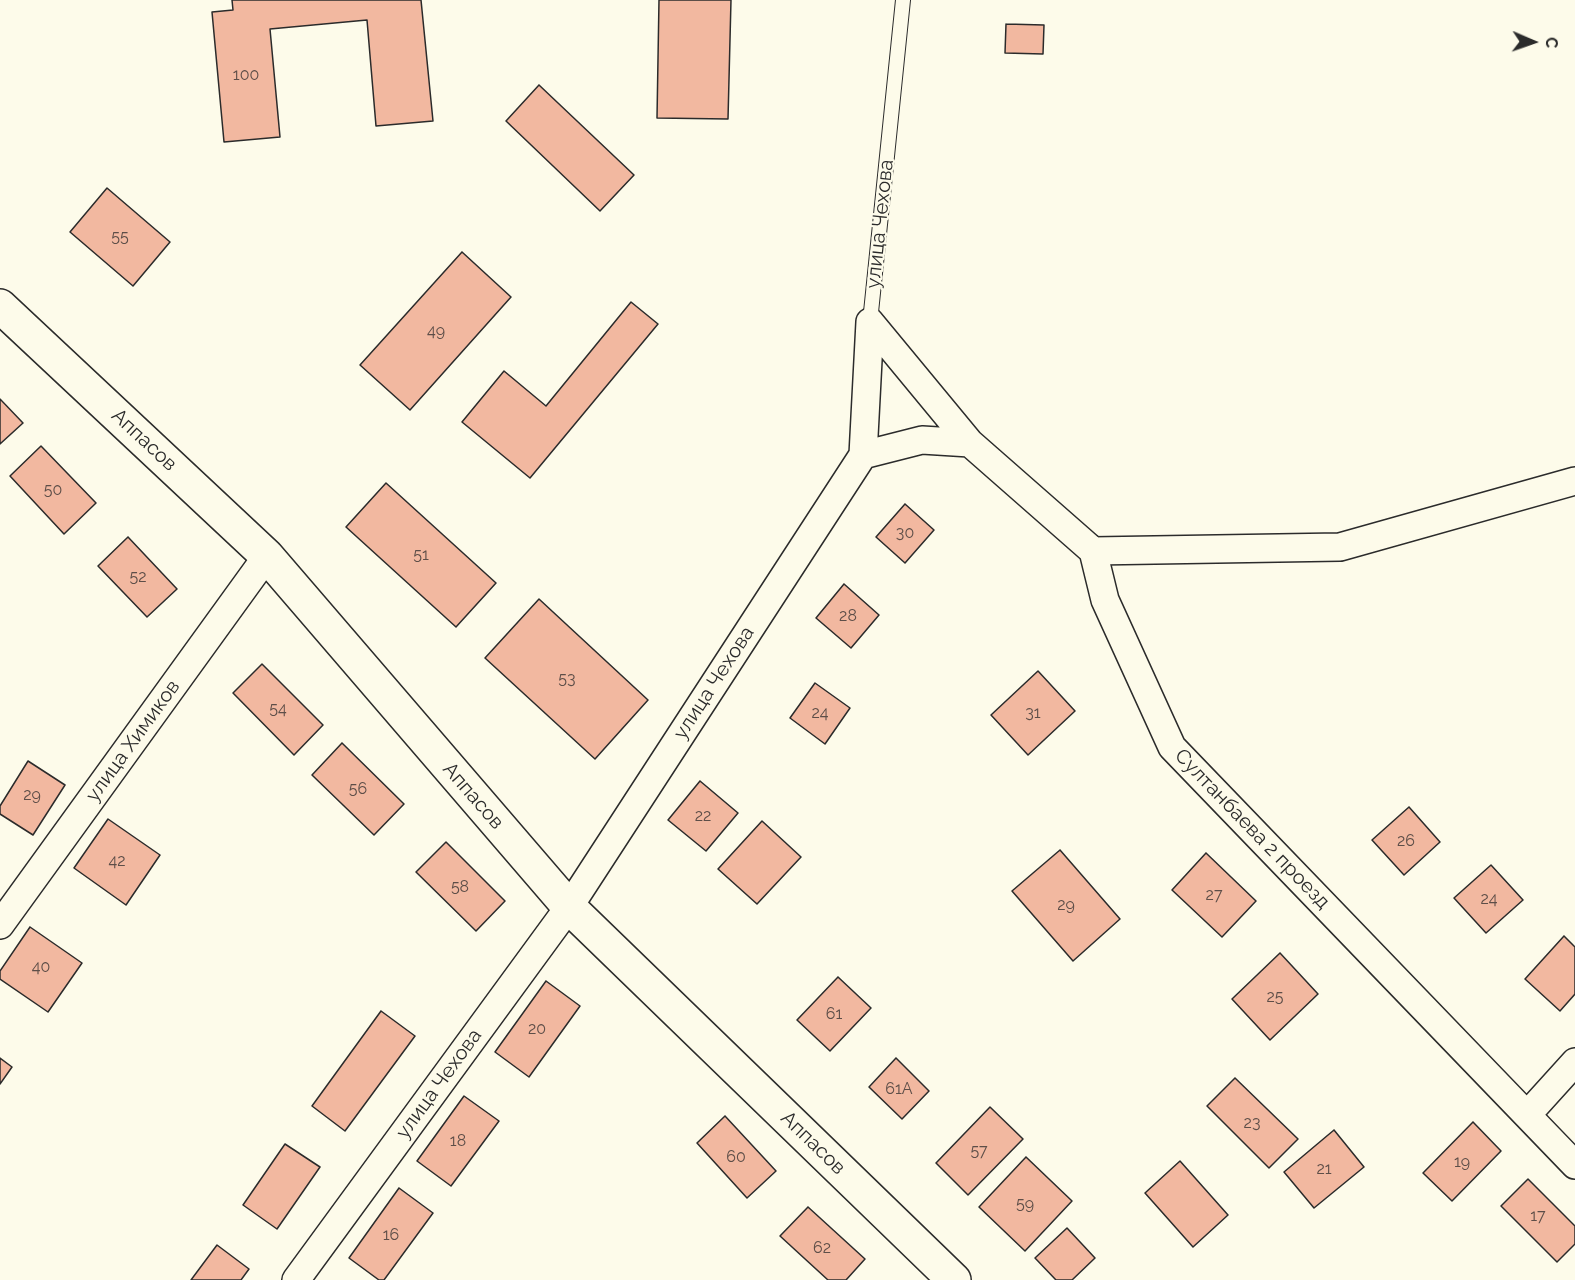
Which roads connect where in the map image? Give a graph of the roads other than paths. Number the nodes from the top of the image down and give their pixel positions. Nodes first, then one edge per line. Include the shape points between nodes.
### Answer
1 (903, 0) edge
2 (0, 306) edge
3 (870, 322) junction
4 (970, 443) junction
5 (862, 455) junction
6 (1575, 481) edge
7 (1093, 552) junction
8 (267, 556) junction
9 (569, 908) junction
10 (0, 925) edge
11 (1575, 1062) edge
12 (1527, 1115) junction
13 (1575, 1165) edge
14 (297, 1279) edge
15 (954, 1280) edge

1 - 3 lane, улица Чехова
2 - 8 street, Аппасов
3 - 4 street
3 - 5 street, улица Чехова
4 - 5 street via 922,440
4 - 7 street
5 - 9 street, улица Чехова
6 - 7 street via 1340,547
7 - 12 street, Султанбаева 2 проезд via 1105,600 1172,747
8 - 9 street, Аппасов
8 - 10 street, улица Химиков
9 - 14 street, улица Чехова
9 - 15 street, Аппасов
11 - 12 street
12 - 13 street, Султанбаева 2 проезд

